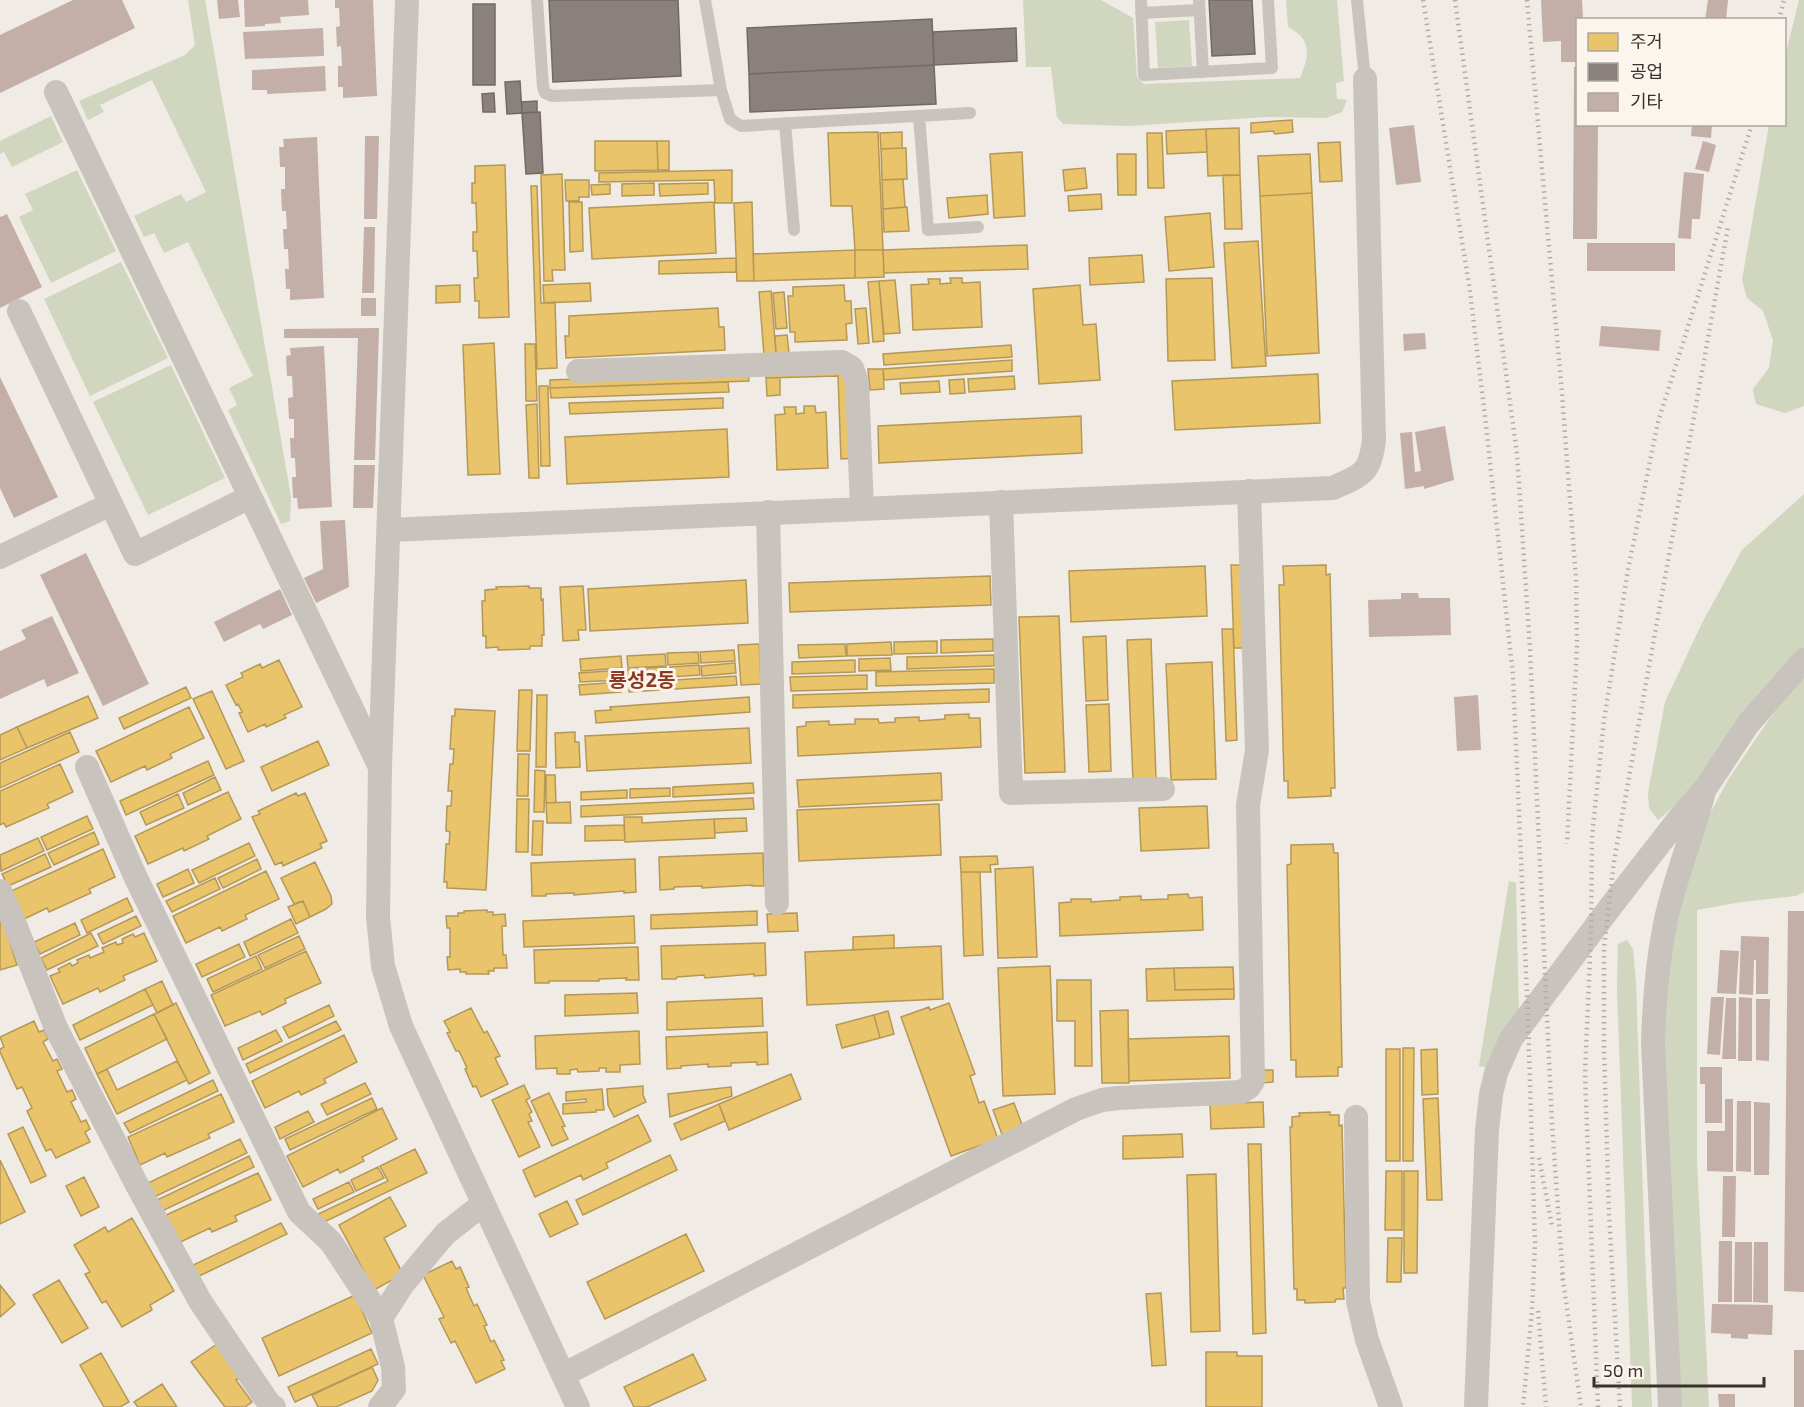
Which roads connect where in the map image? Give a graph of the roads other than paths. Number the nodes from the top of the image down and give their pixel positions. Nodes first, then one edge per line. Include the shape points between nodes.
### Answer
1 (406, 0) edge
2 (537, 0) edge
3 (705, 0) edge
4 (1269, 0) edge
5 (1357, 0) edge
6 (1199, 5) edge
7 (1141, 6) edge
8 (1203, 72) junction
9 (1365, 79) joint
10 (721, 90) junction
11 (56, 92) dead end
12 (970, 113) dead end
13 (919, 116) junction
14 (784, 123) junction
15 (978, 227) dead end
16 (794, 230) dead end
17 (18, 311) dead end
18 (578, 371) dead end
19 (1249, 491) junction
20 (250, 498) junction
21 (1001, 502) junction
22 (111, 504) junction
23 (862, 508) junction
24 (768, 512) junction
25 (389, 530) junction
26 (0, 557) edge
27 (1804, 660) edge
28 (87, 767) dead end
29 (380, 767) junction
30 (1163, 789) dead end
31 (1705, 789) junction
32 (0, 891) edge
33 (777, 903) dead end
34 (1356, 1117) dead end
35 (483, 1204) junction
36 (381, 1318) junction
37 (563, 1375) junction
38 (271, 1406) edge
39 (380, 1407) edge
40 (578, 1407) edge
41 (1391, 1407) edge
42 (1476, 1407) edge
43 (1670, 1407) edge

1 - 25 street
2 - 10 lane via 545,93 552,96
3 - 10 lane
4 - 8 lane via 1272,68
5 - 9 lane
6 - 7 lane
6 - 8 lane
7 - 8 lane via 1144,75
9 - 19 street via 1372,459 1365,471 1333,488
10 - 14 lane via 730,119 741,126
11 - 20 street
12 - 13 lane
13 - 14 lane
13 - 15 lane via 928,230
14 - 16 lane
17 - 22 street
18 - 23 street via 842,362 852,368 857,382
19 - 21 street
19 - 37 street via 1257,750 1248,805 1253,1081 1249,1087 1241,1092 1102,1100 1076,1108
20 - 22 street via 135,554
20 - 29 street
21 - 23 street
21 - 30 street via 1011,793
22 - 26 street
23 - 24 street
24 - 25 street
24 - 33 street
25 - 29 street
27 - 31 street via 1748,724
28 - 36 street via 136,878 299,1212 331,1242
29 - 35 street via 378,917 383,966 401,1026
31 - 42 street via 1511,1039 1496,1073 1487,1130
31 - 43 street via 1666,922 1654,1005
32 - 38 street via 56,1028 136,1183 200,1301
34 - 41 street via 1358,1301
35 - 36 street via 445,1234 403,1284
35 - 37 street
36 - 39 street via 394,1389
37 - 40 street

